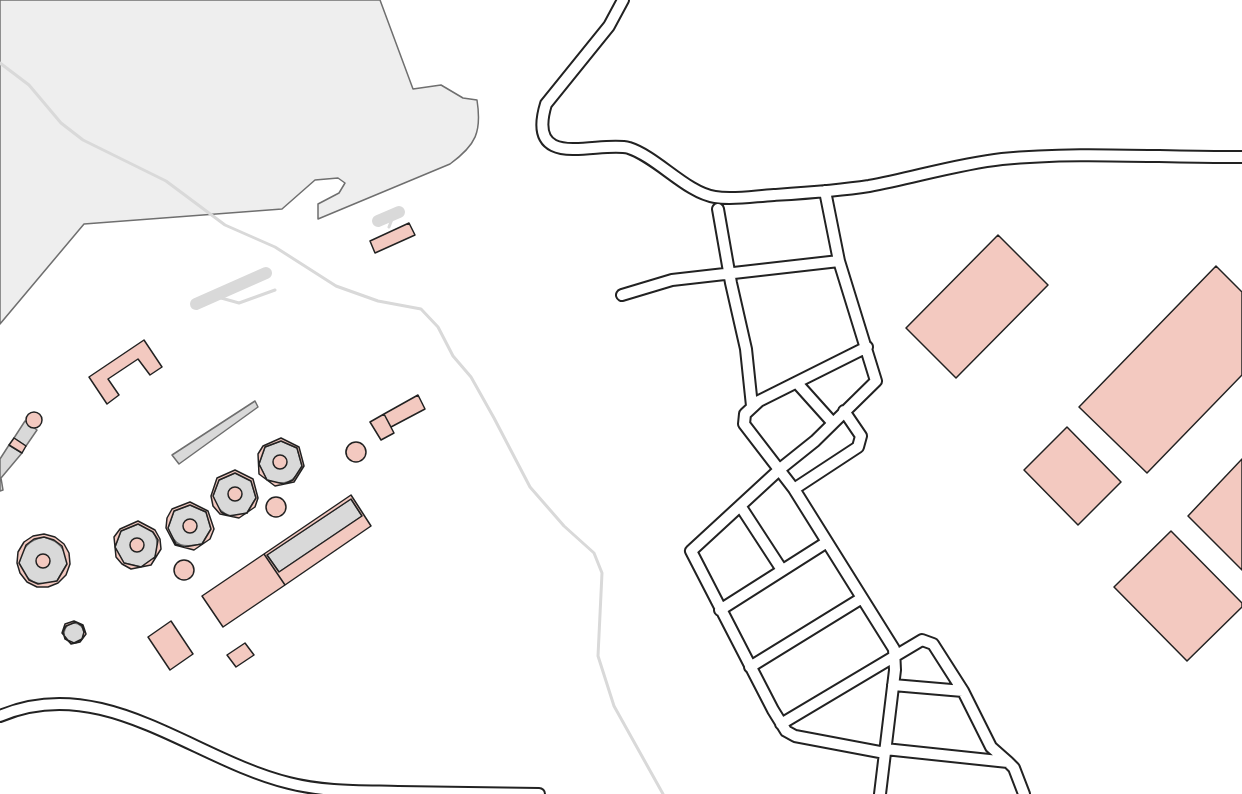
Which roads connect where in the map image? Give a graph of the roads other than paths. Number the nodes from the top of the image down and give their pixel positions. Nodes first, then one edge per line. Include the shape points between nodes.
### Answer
1 (623, 0) edge
2 (1242, 157) edge
3 (825, 191) junction
4 (718, 209) dead end
5 (839, 261) junction
6 (729, 272) junction
7 (622, 295) dead end
8 (867, 347) junction
9 (797, 382) junction
10 (752, 406) junction
11 (844, 411) junction
12 (832, 422) junction
13 (780, 469) junction
14 (794, 489) junction
15 (741, 507) junction
16 (827, 542) junction
17 (782, 570) junction
18 (862, 598) junction
19 (720, 610) junction
20 (896, 656) junction
21 (750, 667) junction
22 (893, 685) junction
23 (963, 691) junction
24 (0, 716) edge
25 (781, 724) junction
26 (885, 751) junction
27 (1008, 762) junction
28 (470, 794) edge
29 (539, 794) edge
30 (880, 794) edge
31 (1024, 794) edge

1 - 3 street via 609,26 546,104 543,132 551,142 567,151 605,146 629,148 712,197
2 - 3 street via 1003,159
3 - 5 street
4 - 6 street
5 - 6 street
5 - 8 street
6 - 7 street via 660,282
6 - 10 street via 747,349
8 - 9 street
8 - 11 street via 876,381
9 - 10 street
9 - 12 street
10 - 13 street via 745,414 744,424
11 - 12 street
11 - 14 street via 861,436 858,447
12 - 13 street
13 - 14 street
13 - 15 street
14 - 16 street
15 - 17 street
15 - 19 street via 691,551
16 - 17 street
16 - 18 street
17 - 19 street
18 - 20 street
18 - 21 street
19 - 21 street
20 - 22 street
20 - 23 street via 928,640
20 - 25 street
21 - 25 street
22 - 23 street
22 - 26 street
23 - 27 street via 992,747
24 - 28 street via 43,704 112,711 181,737 228,762 288,783 325,790
25 - 26 street via 786,731 809,740
26 - 27 street
26 - 30 street
27 - 31 street
28 - 29 street

